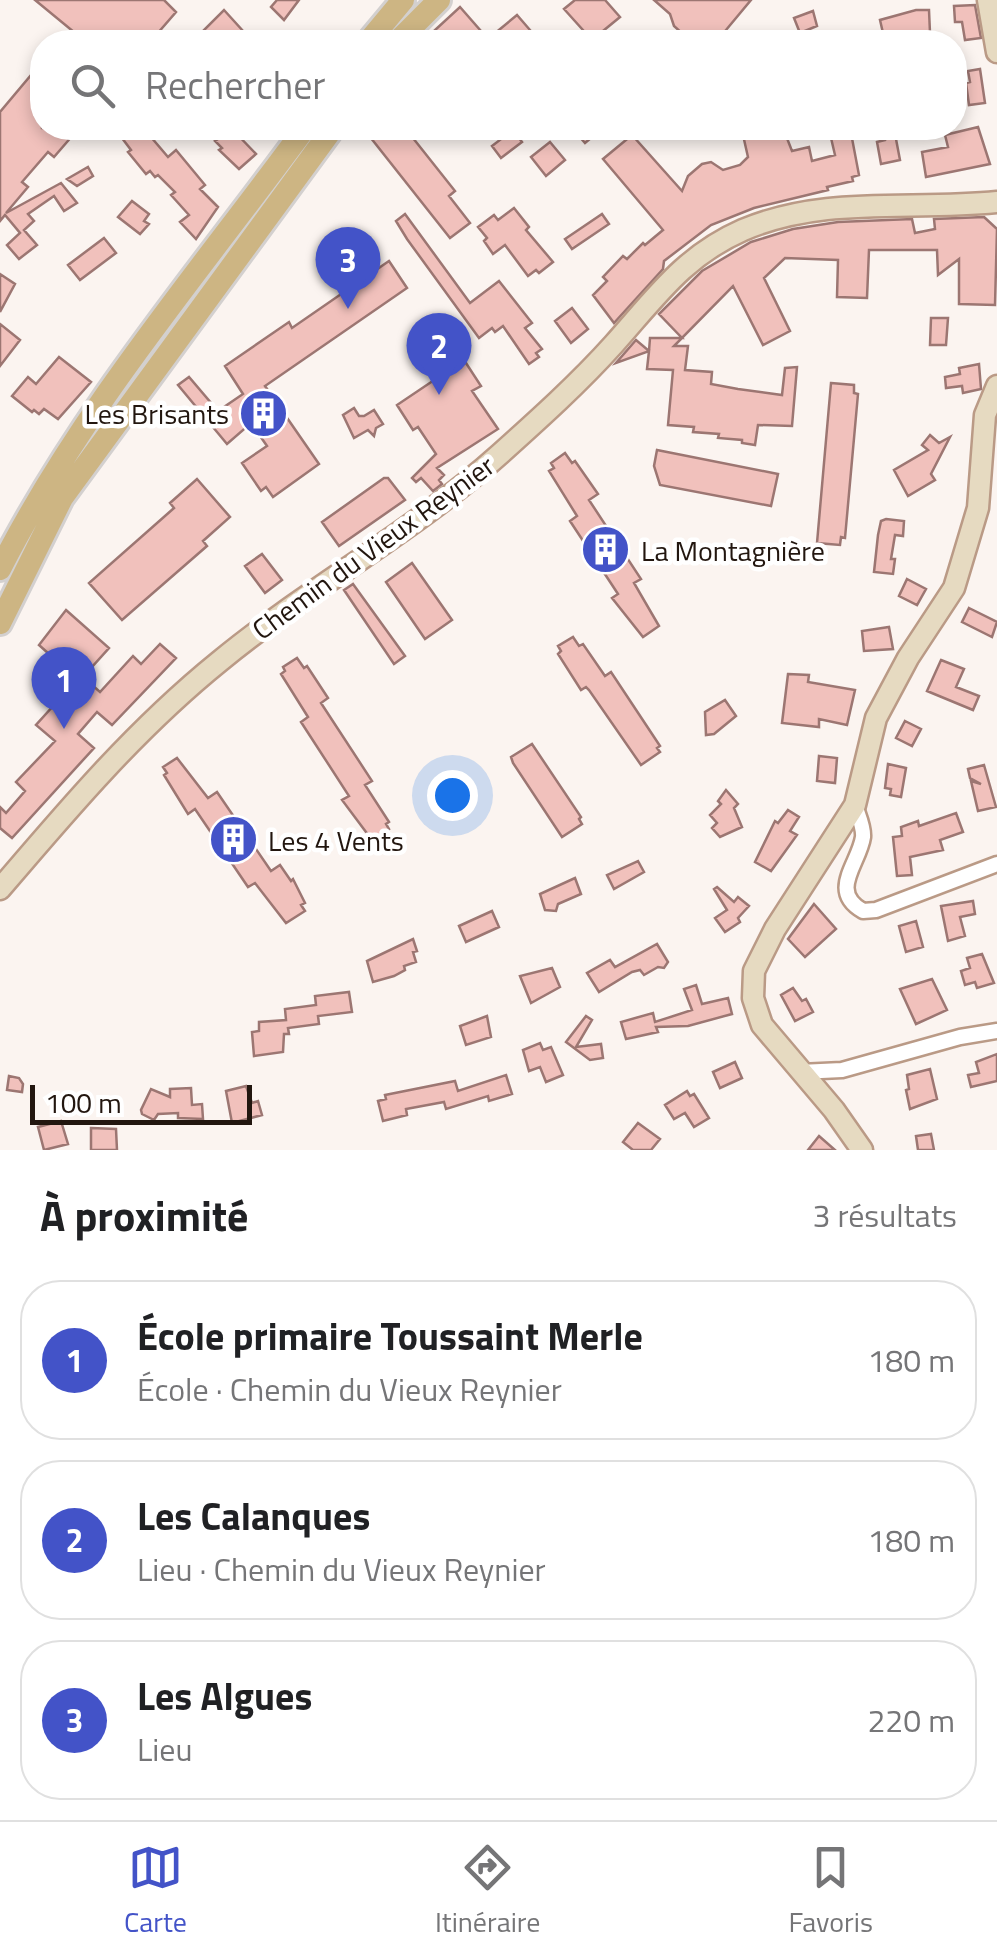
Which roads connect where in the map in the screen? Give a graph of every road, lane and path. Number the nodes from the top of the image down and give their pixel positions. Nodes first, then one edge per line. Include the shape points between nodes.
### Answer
1 (403, 0) edge
2 (439, 0) edge
3 (988, 0) edge
4 (378, 30) edge
5 (410, 30) edge
6 (997, 52) edge
7 (296, 140) edge
8 (324, 140) edge
9 (997, 202) edge
10 (997, 386) edge
11 (0, 569) edge
12 (0, 623) edge
13 (855, 805) junction
14 (997, 864) edge
15 (0, 889) edge
16 (997, 1030) edge
17 (800, 1072) junction
18 (862, 1150) edge

1 - 4 main road
2 - 5 main road
3 - 6 street
7 - 11 main road via 131,362 32,507
8 - 12 main road via 62,498
9 - 15 street, Chemin du Vieux Reynier via 807,210 744,230 696,256 603,355 458,490 239,646 144,726
10 - 13 street via 985,415 978,508 964,560 876,718
13 - 14 street via 863,840 844,882 848,897 863,910
13 - 17 street via 754,971 762,1025
16 - 17 street via 842,1070
17 - 18 street

